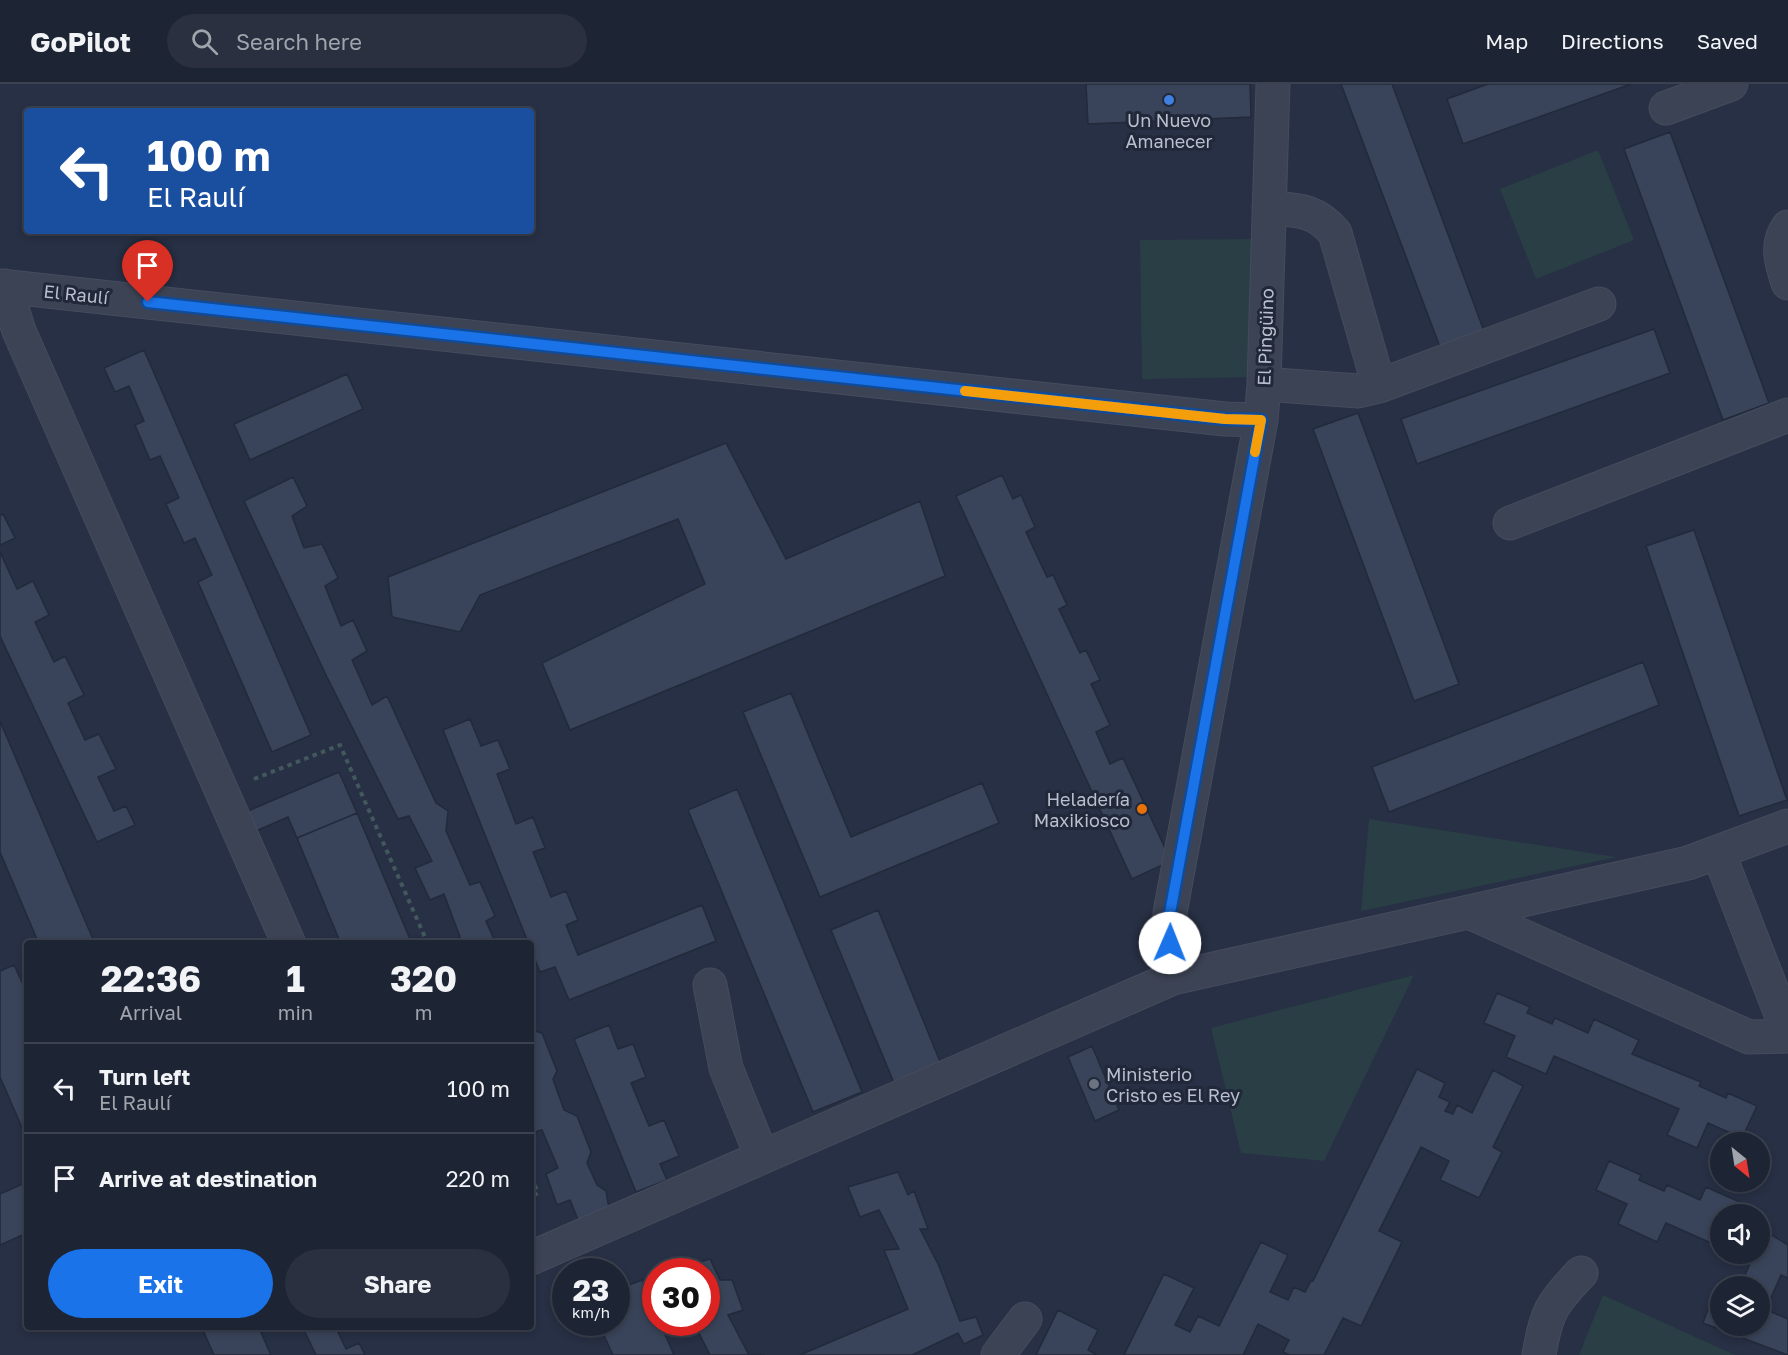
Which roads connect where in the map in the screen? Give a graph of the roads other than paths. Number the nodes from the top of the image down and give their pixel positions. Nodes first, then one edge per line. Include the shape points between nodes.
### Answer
1 (1273, 84) edge
2 (1731, 84) edge
3 (1666, 108) dead end
4 (1269, 208) junction
5 (1788, 227) edge
6 (1788, 283) edge
7 (2, 286) edge
8 (1599, 304) dead end
9 (1264, 384) junction
10 (1379, 386) junction
11 (1788, 416) edge
12 (1261, 420) junction
13 (1510, 523) dead end
14 (1788, 826) edge
15 (1719, 854) junction
16 (1469, 912) junction
17 (287, 940) edge
18 (1173, 978) junction
19 (710, 985) dead end
20 (1788, 1034) edge
21 (762, 1157) junction
22 (534, 1257) edge
23 (1581, 1273) dead end
24 (1025, 1319) dead end
25 (998, 1355) edge
26 (1539, 1355) edge

1 - 4 street, El Pingüino
2 - 3 street
4 - 9 street, El Pingüino
4 - 10 street via 1304,210 1327,223 1335,233
5 - 6 street via 1782,235 1780,256
7 - 12 street, El Raulí
7 - 17 street
8 - 10 street
9 - 10 street via 1358,391
9 - 12 street, El Pingüino
11 - 13 street
12 - 18 street, El Pingüino via 1170,913
14 - 15 street
15 - 16 street
15 - 20 street
16 - 18 street
16 - 20 street via 1749,1037
18 - 21 street
19 - 21 street via 726,1068
21 - 22 street
23 - 26 street via 1554,1300 1544,1323
24 - 25 street

